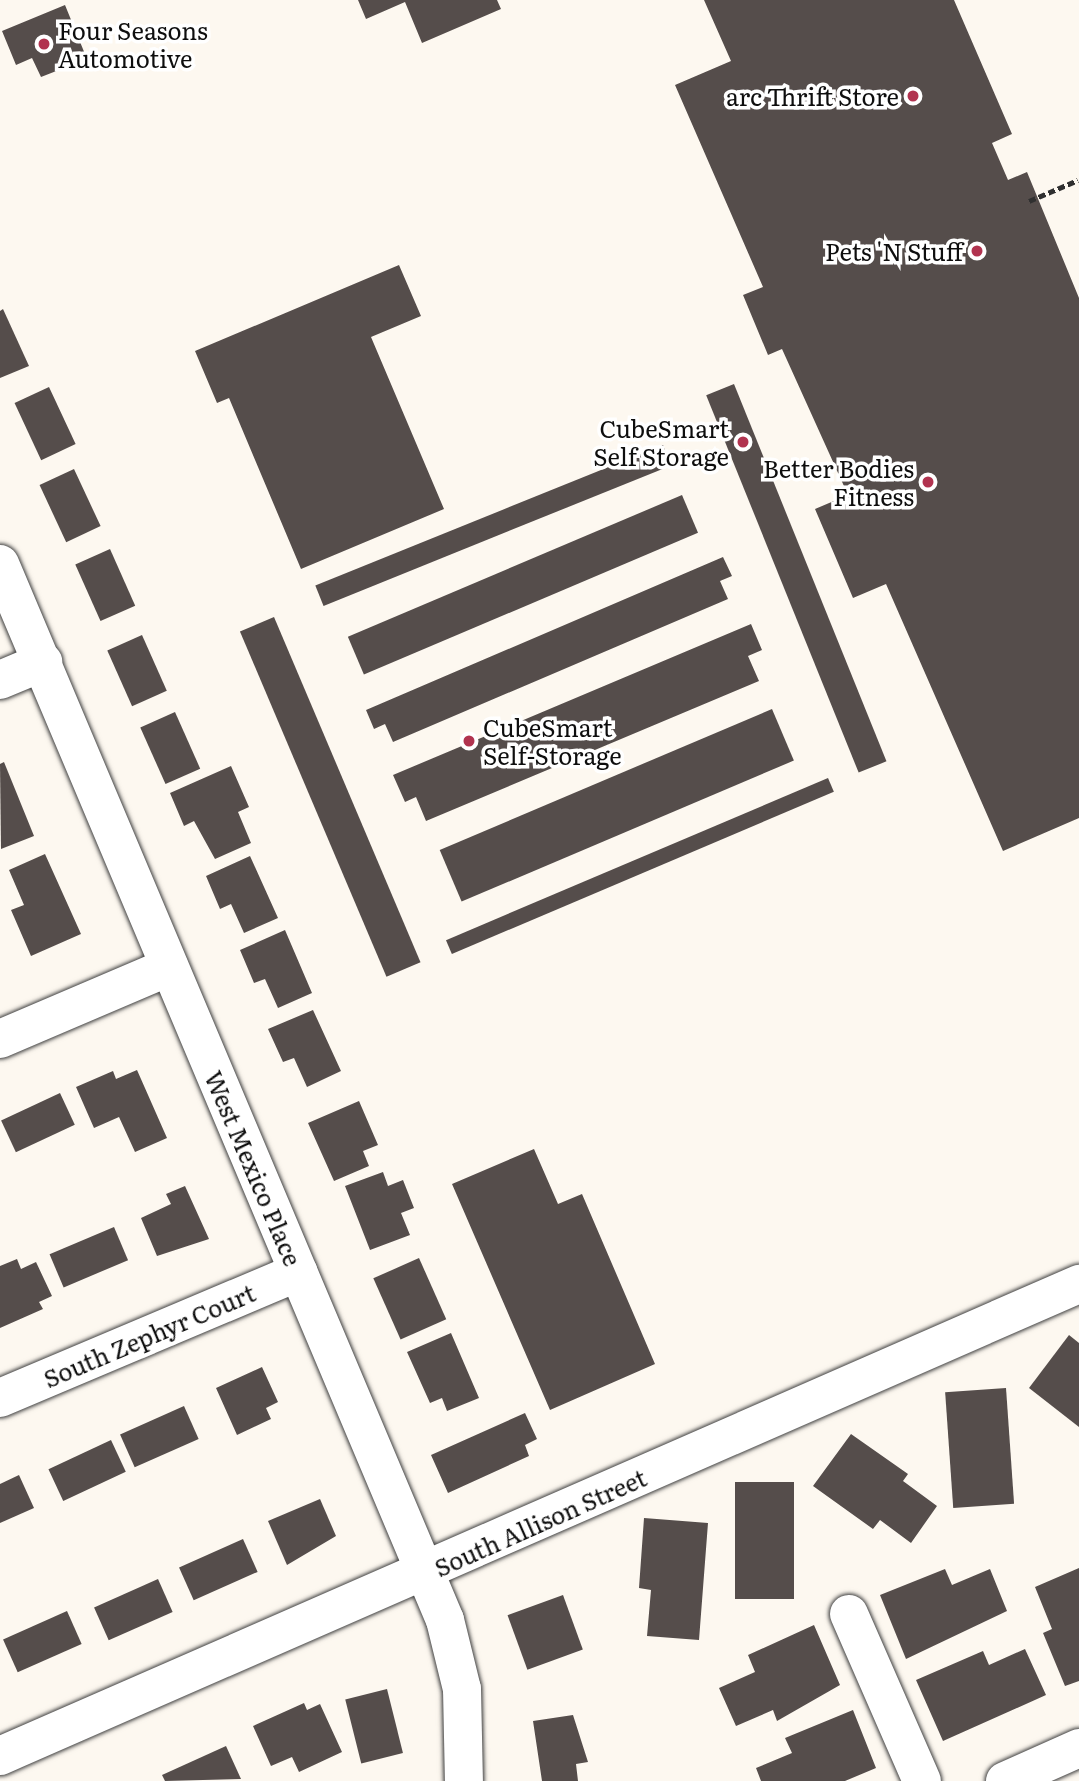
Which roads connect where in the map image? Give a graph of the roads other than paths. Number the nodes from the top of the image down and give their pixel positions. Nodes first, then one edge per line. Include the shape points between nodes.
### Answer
1 (0, 564) edge
2 (43, 662) junction
3 (0, 680) edge
4 (169, 967) junction
5 (0, 1039) edge
6 (298, 1272) junction
7 (1079, 1284) edge
8 (0, 1398) edge
9 (425, 1572) junction
10 (849, 1614) dead end
11 (1079, 1748) edge
12 (0, 1756) edge
13 (464, 1781) edge
14 (922, 1781) edge
15 (1005, 1781) edge

1 - 2 street, West Mexico Place
2 - 3 street
2 - 4 street, West Mexico Place
4 - 5 street
4 - 6 street, West Mexico Place
6 - 8 street, South Zephyr Court
6 - 9 street, West Mexico Place
7 - 9 street, South Allison Street
9 - 12 street, South Allison Street
9 - 13 street, West Mexico Place via 456,1654
10 - 14 street
11 - 15 street

